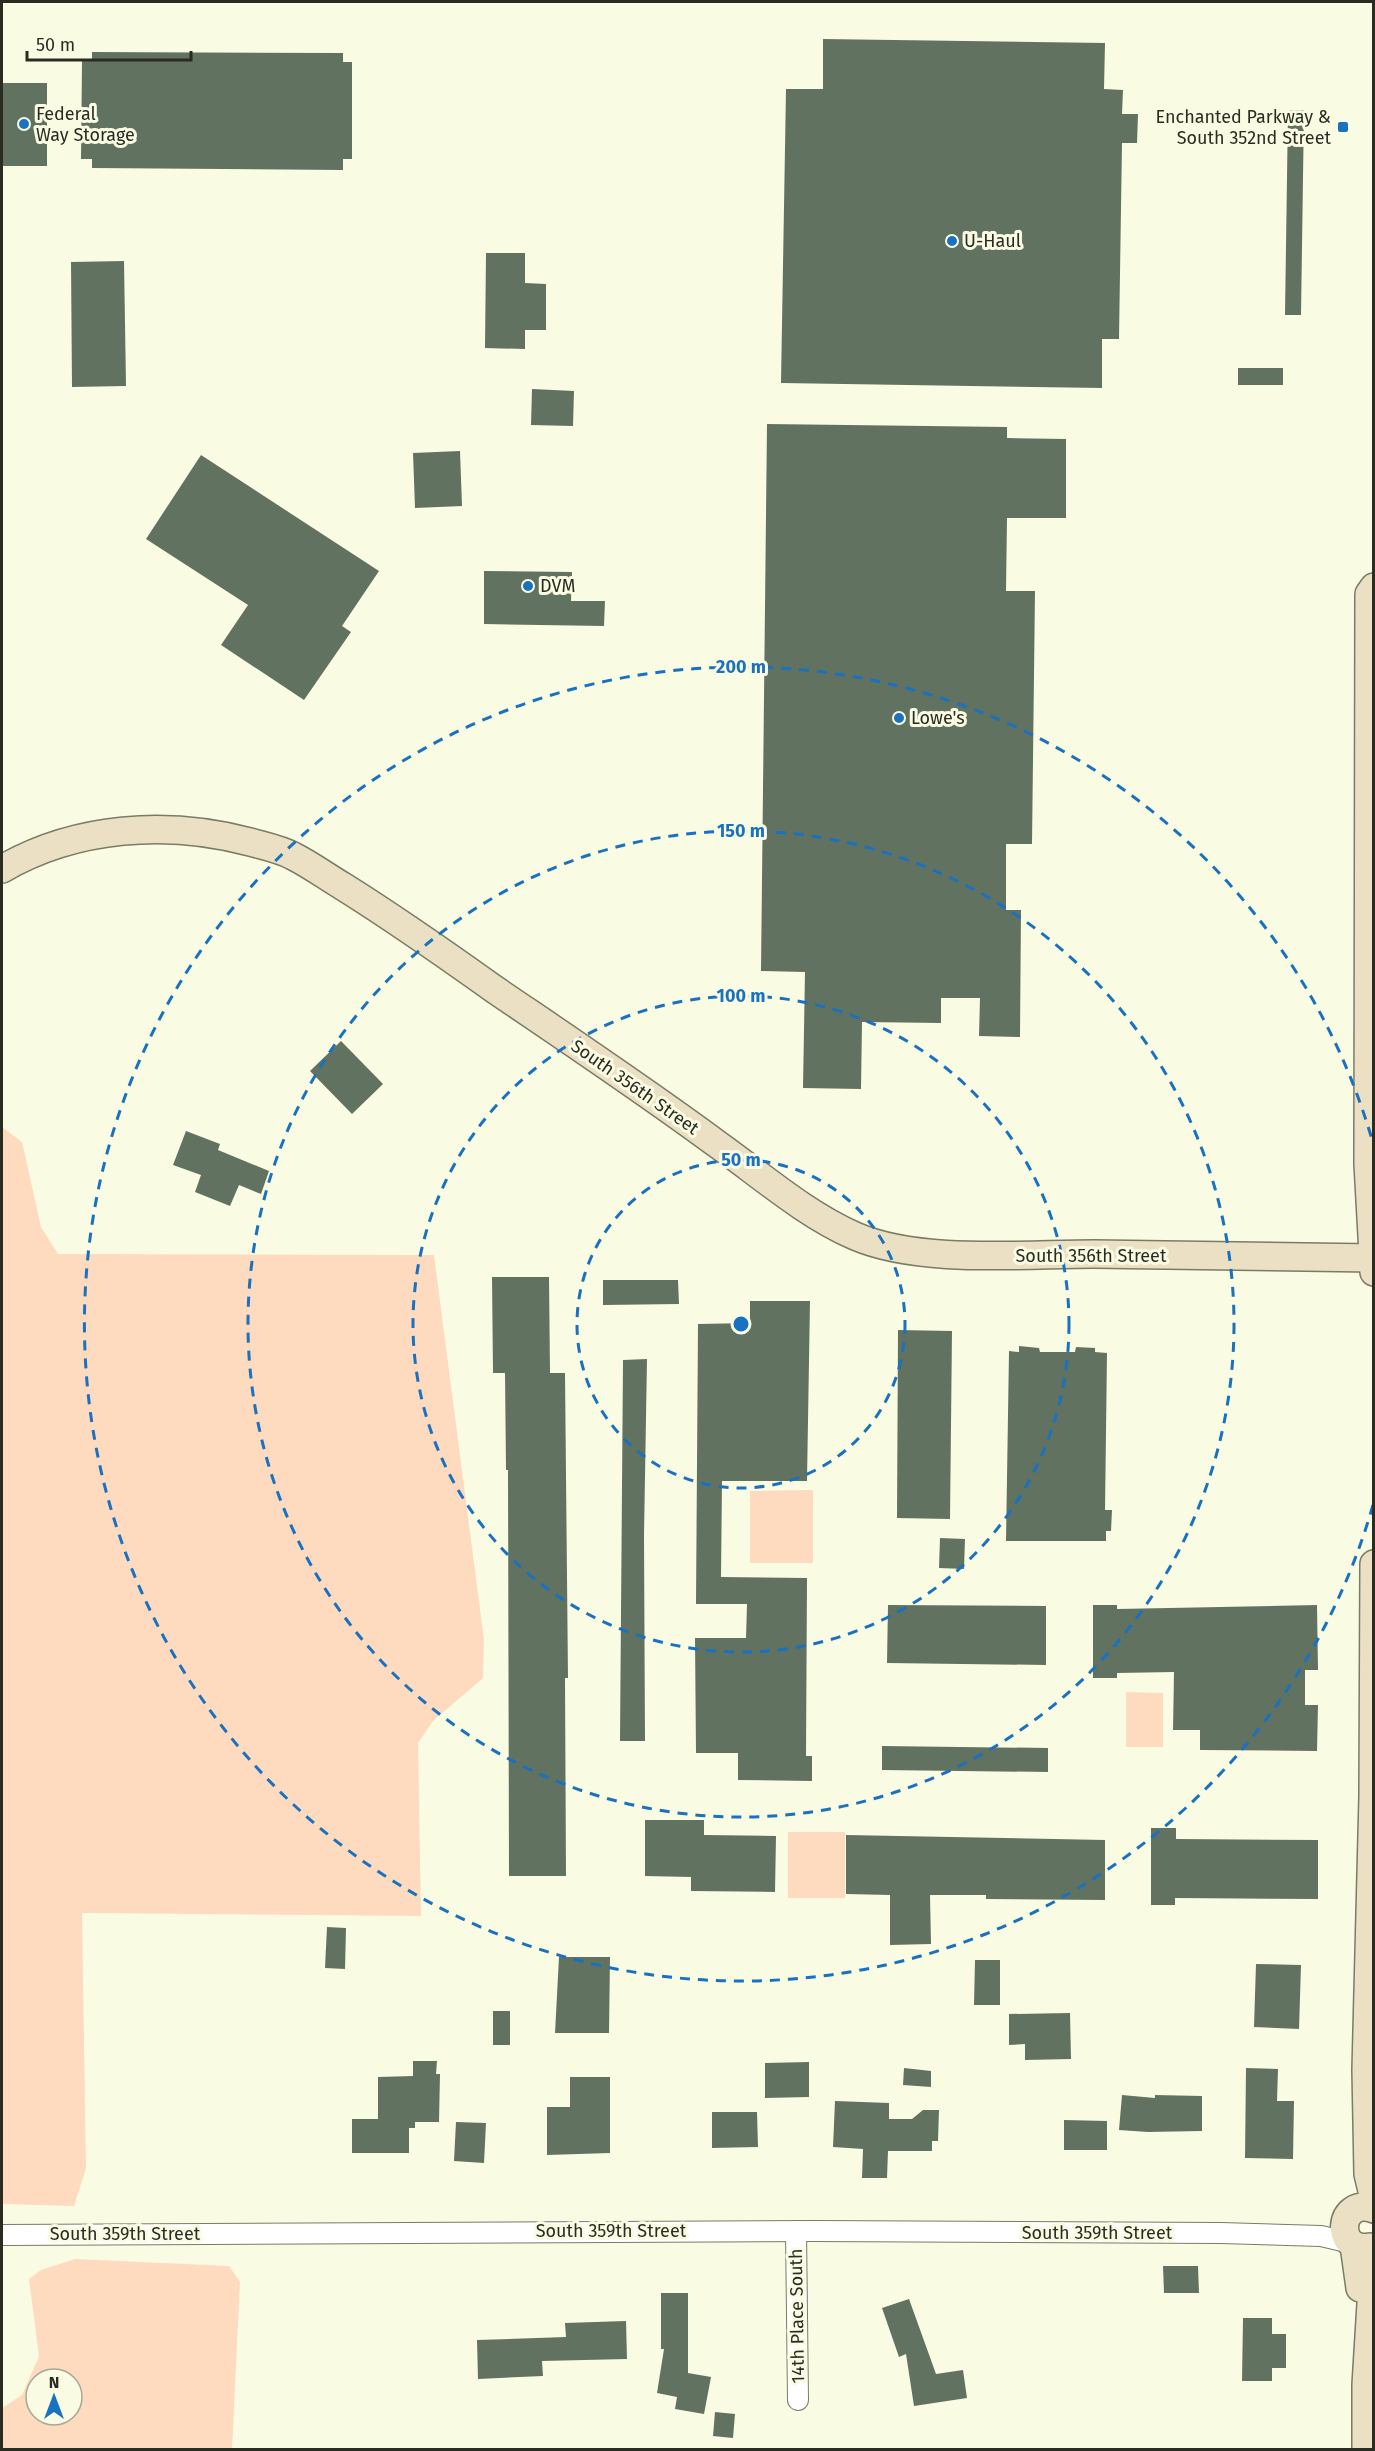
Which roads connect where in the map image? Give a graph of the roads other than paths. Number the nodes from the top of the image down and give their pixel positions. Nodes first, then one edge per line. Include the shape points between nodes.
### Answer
1 (1374, 588) edge
2 (2, 869) edge
3 (1373, 1262) edge
4 (1374, 1564) edge
5 (1363, 2228) edge
6 (796, 2231) junction
7 (2, 2235) edge
8 (798, 2400) dead end
9 (1366, 2450) edge

1 - 3 main road via 1369,606 1368,1152
2 - 3 main road, South 356th Street via 53,846 99,834 145,829 223,835 291,854 384,912 789,1197 854,1236 882,1245 979,1256 1094,1254
4 - 5 main road
5 - 6 street, South 359th Street via 1221,2233
5 - 9 main road via 1360,2290
6 - 7 street, South 359th Street
6 - 8 street, 14th Place South

